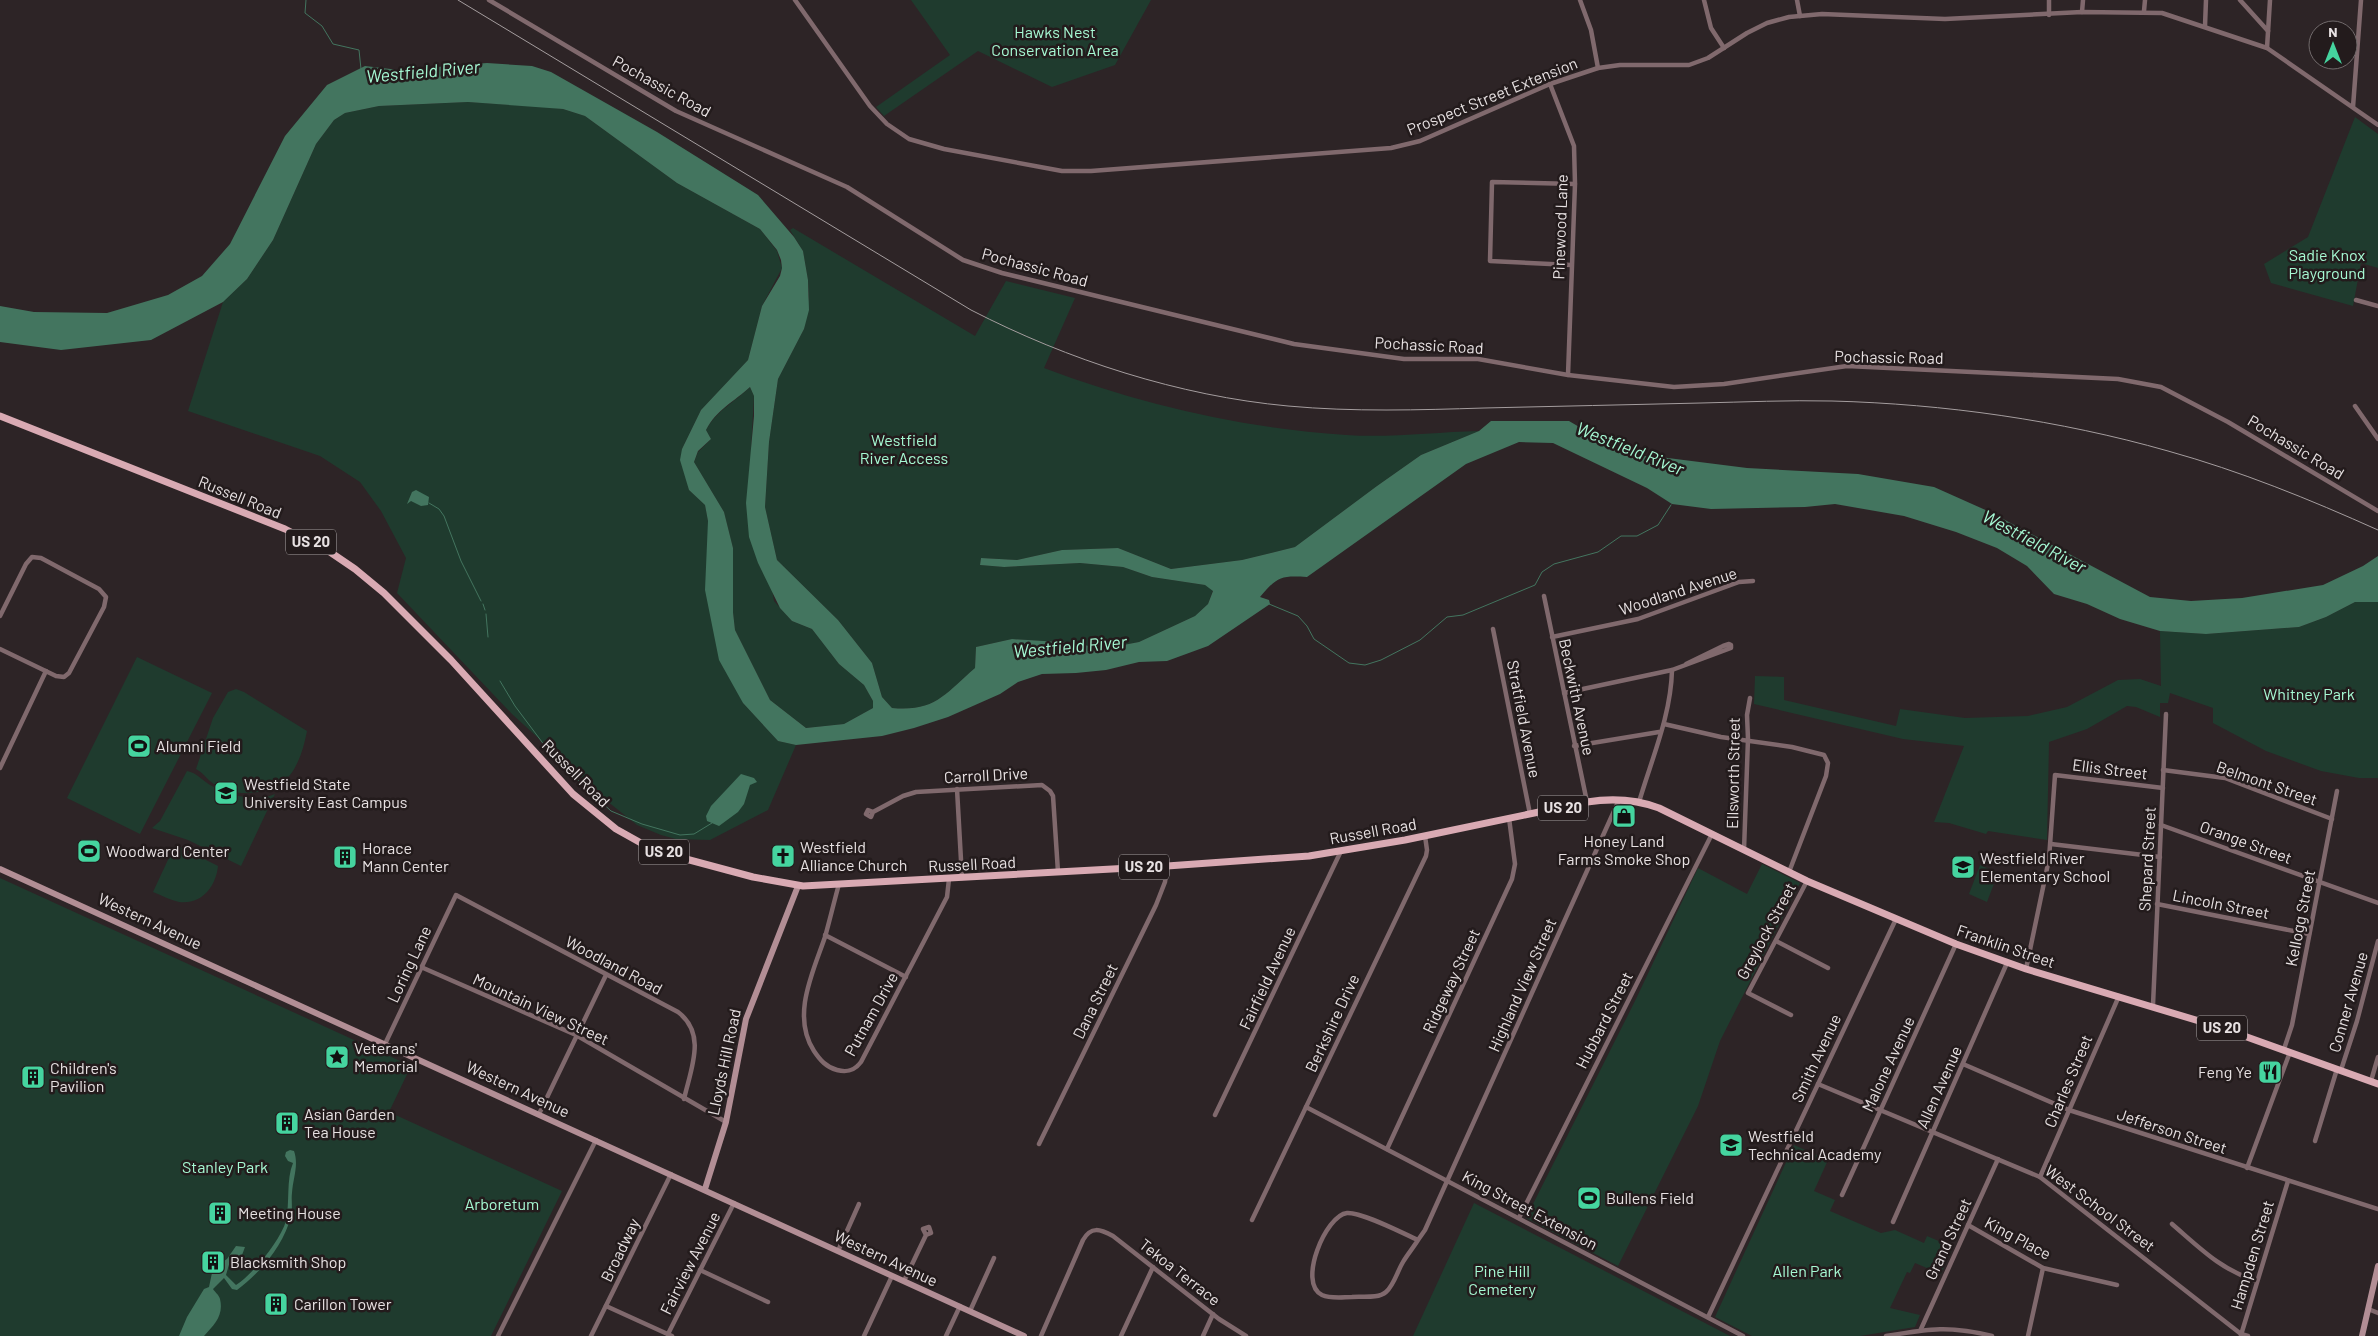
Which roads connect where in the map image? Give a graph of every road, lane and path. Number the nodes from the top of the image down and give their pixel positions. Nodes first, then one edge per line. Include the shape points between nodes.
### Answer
1 (489, 0) edge
2 (795, 0) edge
3 (1580, 0) edge
4 (1704, 0) edge
5 (1797, 0) edge
6 (2049, 0) edge
7 (2083, 0) edge
8 (2145, 0) edge
9 (2206, 0) edge
10 (2240, 0) edge
11 (2270, 0) edge
12 (2361, 0) edge
13 (2144, 11) junction
14 (2082, 12) junction
15 (1800, 16) junction
16 (2049, 16) junction
17 (2204, 26) junction
18 (2268, 31) junction
19 (1724, 48) junction
20 (2267, 48) junction
21 (1598, 68) junction
22 (1550, 84) junction
23 (2353, 107) junction
24 (2378, 125) edge
25 (1575, 184) junction
26 (1571, 265) junction
27 (2356, 300) dead end
28 (2378, 306) edge
29 (1568, 376) junction
30 (2355, 406) dead end
31 (0, 416) edge
32 (2378, 439) edge
33 (2378, 511) edge
34 (1753, 581) dead end
35 (1544, 596) dead end
36 (0, 616) edge
37 (1493, 629) dead end
38 (1552, 637) junction
39 (0, 649) edge
40 (1686, 664) junction
41 (1672, 670) junction
42 (46, 671) junction
43 (1564, 693) junction
44 (1750, 698) dead end
45 (2166, 714) dead end
46 (1664, 724) junction
47 (1660, 732) junction
48 (1748, 739) junction
49 (1574, 746) junction
50 (0, 768) edge
51 (2163, 770) junction
52 (2163, 788) junction
53 (957, 789) junction
54 (2337, 791) dead end
55 (1619, 800) junction
56 (1587, 802) junction
57 (1639, 802) junction
58 (873, 812) dead end
59 (1530, 814) junction
60 (1509, 818) junction
61 (2332, 819) junction
62 (2161, 825) junction
63 (1712, 834) junction
64 (1425, 836) junction
65 (2051, 844) junction
66 (1744, 850) junction
67 (1341, 851) junction
68 (2160, 857) junction
69 (1167, 866) junction
70 (0, 869) edge
71 (1058, 872) junction
72 (1789, 872) junction
73 (962, 878) junction
74 (949, 879) junction
75 (1807, 881) junction
76 (2320, 882) junction
77 (839, 884) junction
78 (798, 886) junction
79 (456, 895) joint
80 (2378, 903) edge
81 (2158, 904) junction
82 (1896, 920) junction
83 (2309, 934) junction
84 (825, 935) junction
85 (1776, 941) junction
86 (2378, 941) edge
87 (1956, 944) junction
88 (2008, 963) junction
89 (421, 967) junction
90 (1828, 968) dead end
91 (2026, 969) junction
92 (606, 975) junction
93 (906, 977) junction
94 (2120, 996) junction
95 (2152, 1005) junction
96 (1791, 1015) dead end
97 (576, 1036) junction
98 (385, 1044) junction
99 (2288, 1050) junction
100 (2378, 1057) edge
101 (1963, 1064) junction
102 (2339, 1069) junction
103 (2374, 1082) edge
104 (1818, 1084) junction
105 (684, 1099) junction
106 (1306, 1107) junction
107 (1881, 1109) junction
108 (2069, 1110) junction
109 (539, 1114) junction
110 (1216, 1115) dead end
111 (726, 1122) junction
112 (1933, 1132) junction
113 (596, 1140) junction
114 (2315, 1141) dead end
115 (1039, 1144) dead end
116 (1387, 1149) junction
117 (1998, 1159) junction
118 (2247, 1168) junction
119 (671, 1174) junction
120 (2040, 1177) junction
121 (1447, 1181) junction
122 (2288, 1181) junction
123 (705, 1189) junction
124 (1842, 1195) dead end
125 (734, 1203) junction
126 (859, 1204) dead end
127 (2378, 1209) edge
128 (1519, 1218) junction
129 (1252, 1220) dead end
130 (1893, 1222) dead end
131 (2172, 1224) dead end
132 (1968, 1225) junction
133 (926, 1235) dead end
134 (1418, 1240) junction
135 (838, 1251) junction
136 (994, 1258) dead end
137 (1153, 1266) junction
138 (2378, 1266) edge
139 (2044, 1268) junction
140 (700, 1270) junction
141 (892, 1276) junction
142 (904, 1281) junction
143 (2256, 1281) junction
144 (2117, 1285) dead end
145 (768, 1302) dead end
146 (606, 1306) junction
147 (960, 1306) junction
148 (2368, 1309) junction
149 (970, 1311) junction
150 (2378, 1313) edge
151 (1213, 1314) junction
152 (1708, 1317) junction
153 (1921, 1329) junction
154 (670, 1335) edge
155 (2241, 1335) edge
156 (498, 1336) edge
157 (591, 1336) edge
158 (864, 1336) edge
159 (946, 1336) edge
160 (1024, 1336) edge
161 (1041, 1336) edge
162 (1121, 1336) edge
163 (1203, 1336) edge
164 (1246, 1336) edge
165 (1742, 1336) edge
166 (1886, 1336) edge
167 (1992, 1336) edge
168 (2028, 1336) edge
169 (2248, 1336) edge
170 (2362, 1336) edge

1 - 29 street, Pochassic Road via 676,111 847,187 963,260 1011,275 1294,344 1404,359 1478,359
2 - 22 street, Prospect Street Extension via 870,106 909,140 1062,171 1391,148 1420,141
3 - 21 street via 1591,30
4 - 19 street via 1711,28
5 - 15 street
6 - 16 street
7 - 14 street
8 - 13 street
9 - 17 street
10 - 18 street
11 - 18 street
12 - 23 street
13 - 14 street, Prospect Street Extension
13 - 17 street, Prospect Street Extension
14 - 16 street, Prospect Street Extension
15 - 16 street, Prospect Street Extension via 1844,14 1945,19
15 - 19 street, Prospect Street Extension via 1757,28
17 - 20 street, Prospect Street Extension
18 - 20 street
19 - 21 street, Prospect Street Extension via 1703,61 1689,65 1628,64
20 - 23 street, Prospect Street Extension
21 - 22 street, Prospect Street Extension
22 - 25 street, Pinewood Lane via 1574,146
23 - 24 street, Prospect Street Extension
25 - 26 street, Pinewood Lane
25 - 26 street via 1492,182 1490,261
26 - 29 street, Pinewood Lane
27 - 28 street
29 - 33 street, Pochassic Road via 1674,387 1724,384 1847,366 2118,378 2161,387 2228,422
30 - 32 street
31 - 78 main road, Russell Road / US 20 via 285,530 330,552 384,593 573,794 601,818 628,836 671,855
34 - 38 street, Woodland Avenue via 1739,582 1638,619
35 - 38 street, Beckwith Avenue
36 - 42 street via 32,557 42,558 103,592 106,597 104,607 69,673 59,677
37 - 59 street, Stratfield Avenue
38 - 43 street, Beckwith Avenue
39 - 42 street
40 - 40 street via 1722,653 1731,645 1723,646
40 - 41 street
41 - 43 street
41 - 46 street via 1672,689
42 - 50 street
43 - 49 street, Beckwith Avenue
44 - 48 street, Ellsworth Street
45 - 51 street, Shepard Street
46 - 47 street
46 - 48 street via 1721,737
47 - 49 street
47 - 57 street
48 - 66 street, Ellsworth Street
48 - 72 street via 1824,755 1827,759 1826,776
49 - 56 street, Beckwith Avenue
51 - 52 street, Shepard Street
51 - 61 street, Belmont Street via 2225,778
52 - 62 street, Shepard Street
52 - 65 street, Ellis Street via 2055,775
53 - 58 street, Carroll Drive via 911,793
53 - 71 street, Carroll Drive via 1033,784 1048,788 1053,800
53 - 73 street
54 - 61 street, Kellogg Street
55 - 56 main road, Russell Road / US 20
55 - 57 main road, Russell Road / US 20
55 - 121 street, Highland View Street
56 - 59 main road, Russell Road / US 20
57 - 63 main road, Franklin Street / US 20
59 - 60 main road, Russell Road / US 20
60 - 64 main road, Russell Road / US 20
60 - 116 street, Ridgeway Street via 1515,864 1512,879
61 - 76 street, Kellogg Street
62 - 68 street, Shepard Street
62 - 76 street, Orange Street
63 - 66 main road, Franklin Street / US 20
63 - 128 street, Hubbard Street
64 - 67 main road, Russell Road / US 20
64 - 106 street, Berkshire Drive via 1426,856
65 - 68 street
65 - 91 street
66 - 72 main road, Franklin Street / US 20
67 - 69 main road, Russell Road / US 20
67 - 110 street, Fairfield Avenue
68 - 81 street, Shepard Street
69 - 71 main road, Russell Road / US 20
69 - 115 street, Dana Street via 1164,887 1156,905
70 - 98 main road, Western Avenue
71 - 73 main road, Russell Road / US 20
72 - 75 main road, Franklin Street / US 20
73 - 74 main road, Russell Road / US 20
74 - 77 main road, Russell Road / US 20
74 - 93 street, Putnam Drive via 947,896
75 - 82 main road, Franklin Street / US 20
75 - 85 street, Greylock Street
76 - 80 street, Orange Street
76 - 83 street, Kellogg Street
77 - 78 main road, Russell Road / US 20
77 - 84 street, Putnam Drive
78 - 111 main road, Lloyds Hill Road via 746,1019
79 - 89 street, Loring Lane
79 - 92 street, Woodland Road
81 - 83 street, Lincoln Street
81 - 95 street, Shepard Street
82 - 87 main road, Franklin Street / US 20
82 - 104 street, Smith Avenue
83 - 99 street, Kellogg Street
84 - 93 street
84 - 93 street, Putnam Drive via 803,1015 809,1043 827,1066 844,1071 857,1067
85 - 90 street
85 - 96 street, Greylock Street via 1748,994
86 - 102 street, Conner Avenue via 2357,1021
87 - 88 main road, Franklin Street / US 20
87 - 107 street, Malone Avenue
88 - 91 main road, Franklin Street / US 20
88 - 101 street, Allen Avenue
89 - 97 street, Mountain View Street
89 - 98 street, Loring Lane
91 - 94 main road, Franklin Street / US 20
92 - 97 street
92 - 105 street, Woodland Road via 678,1012 689,1021 695,1048
94 - 95 main road, Franklin Street / US 20
94 - 108 street, Charles Street
95 - 99 main road, Franklin Street / US 20
97 - 105 street, Mountain View Street
97 - 109 street
98 - 109 main road, Western Avenue
99 - 102 main road, Franklin Street / US 20
99 - 118 street, Kellogg Street
100 - 103 street
101 - 108 street, Jefferson Street
101 - 112 street, Allen Avenue
102 - 103 main road, Franklin Street / US 20
102 - 114 street, Conner Avenue
104 - 107 street, West School Street
104 - 152 street, Smith Avenue
105 - 111 street, Mountain View Street
106 - 116 street, King Street Extension
106 - 129 street, Berkshire Drive
107 - 112 street, West School Street
107 - 124 street, Malone Avenue
108 - 118 street, Jefferson Street
108 - 120 street, Charles Street
109 - 113 main road, Western Avenue
111 - 123 main road, Lloyds Hill Road
112 - 117 street, West School Street
112 - 130 street, Allen Avenue
113 - 119 main road, Western Avenue
113 - 156 street
116 - 121 street, King Street Extension
117 - 120 street, West School Street
117 - 132 street, Grand Street
118 - 122 street, Jefferson Street
119 - 123 main road, Western Avenue
119 - 146 street, Broadway
120 - 155 street, West School Street
121 - 128 street, King Street Extension
121 - 134 street, Highland View Street
122 - 127 street, Jefferson Street
122 - 143 street, Hampden Street
123 - 125 main road, Western Avenue
125 - 135 main road, Western Avenue
125 - 140 street, Fairview Avenue
126 - 135 street
128 - 152 street, King Street Extension
131 - 143 street via 2217,1263
132 - 139 street, King Place
132 - 153 street, Grand Street
133 - 142 street
134 - 134 street, Highland View Street via 1361,1216 1340,1214 1332,1222 1312,1266 1311,1276 1316,1291 1327,1297 1384,1294
135 - 141 main road, Western Avenue
136 - 149 street
137 - 151 street, Tekoa Terrace
137 - 161 street, Tekoa Terrace via 1113,1236 1090,1230
137 - 162 street
138 - 148 main road
139 - 144 street, King Place
139 - 168 street
140 - 145 street
140 - 154 street, Fairview Avenue
141 - 142 main road, Western Avenue
141 - 158 street
142 - 147 main road, Western Avenue
143 - 155 street, Hampden Street
146 - 154 street
146 - 157 street, Broadway
147 - 149 main road, Western Avenue
147 - 159 street
148 - 150 street
148 - 170 main road
149 - 160 main road, Western Avenue
151 - 163 street
151 - 164 street, Tekoa Terrace
152 - 165 street, King Street Extension
153 - 166 street
153 - 167 street via 1951,1328
155 - 169 street

